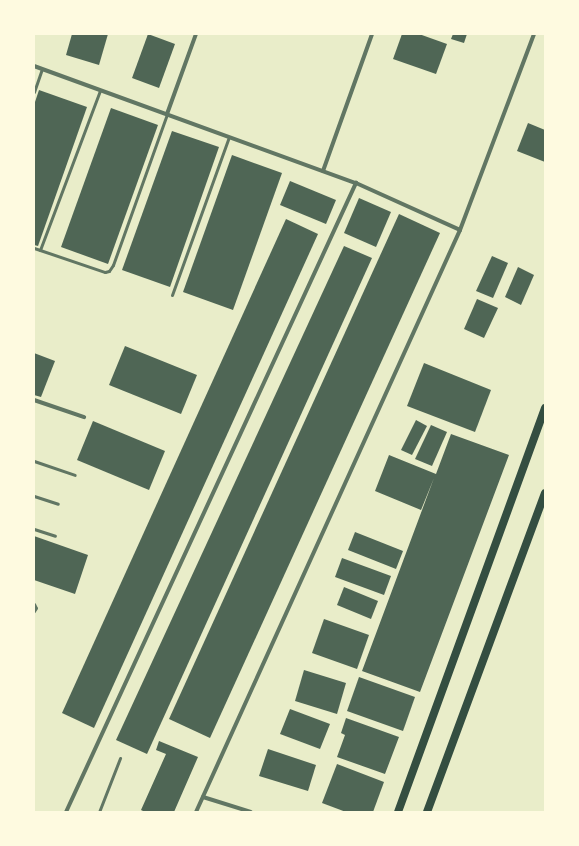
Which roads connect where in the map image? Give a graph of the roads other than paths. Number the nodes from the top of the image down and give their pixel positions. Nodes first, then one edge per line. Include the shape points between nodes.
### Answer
1 (196, 34) edge
2 (372, 34) edge
3 (534, 34) edge
4 (34, 66) edge
5 (42, 69) junction
6 (100, 90) junction
7 (34, 92) edge
8 (167, 114) junction
9 (229, 137) junction
10 (323, 171) junction
11 (356, 183) junction
12 (460, 230) junction
13 (34, 248) edge
14 (40, 250) junction
15 (172, 295) dead end
16 (34, 400) edge
17 (545, 408) edge
18 (84, 417) dead end
19 (34, 461) edge
20 (75, 475) dead end
21 (545, 493) edge
22 (34, 496) edge
23 (58, 504) dead end
24 (34, 529) edge
25 (56, 536) dead end
26 (34, 604) edge
27 (34, 611) edge
28 (120, 758) dead end
29 (203, 797) junction
30 (66, 812) edge
31 (100, 812) edge
32 (196, 812) edge
33 (251, 812) edge
34 (398, 812) edge
35 (426, 812) edge

1 - 8 street
2 - 10 street
3 - 12 street
4 - 5 street
5 - 6 street
5 - 7 lane
6 - 8 street
6 - 14 lane
8 - 9 street
8 - 14 lane via 109,271
9 - 10 street
9 - 15 lane
10 - 11 street
11 - 12 street
11 - 30 street
12 - 29 street
13 - 14 lane
16 - 18 street
17 - 34 main road
19 - 20 lane
21 - 35 main road
22 - 23 lane
24 - 25 lane
26 - 27 lane
28 - 31 lane
29 - 32 street
29 - 33 street

